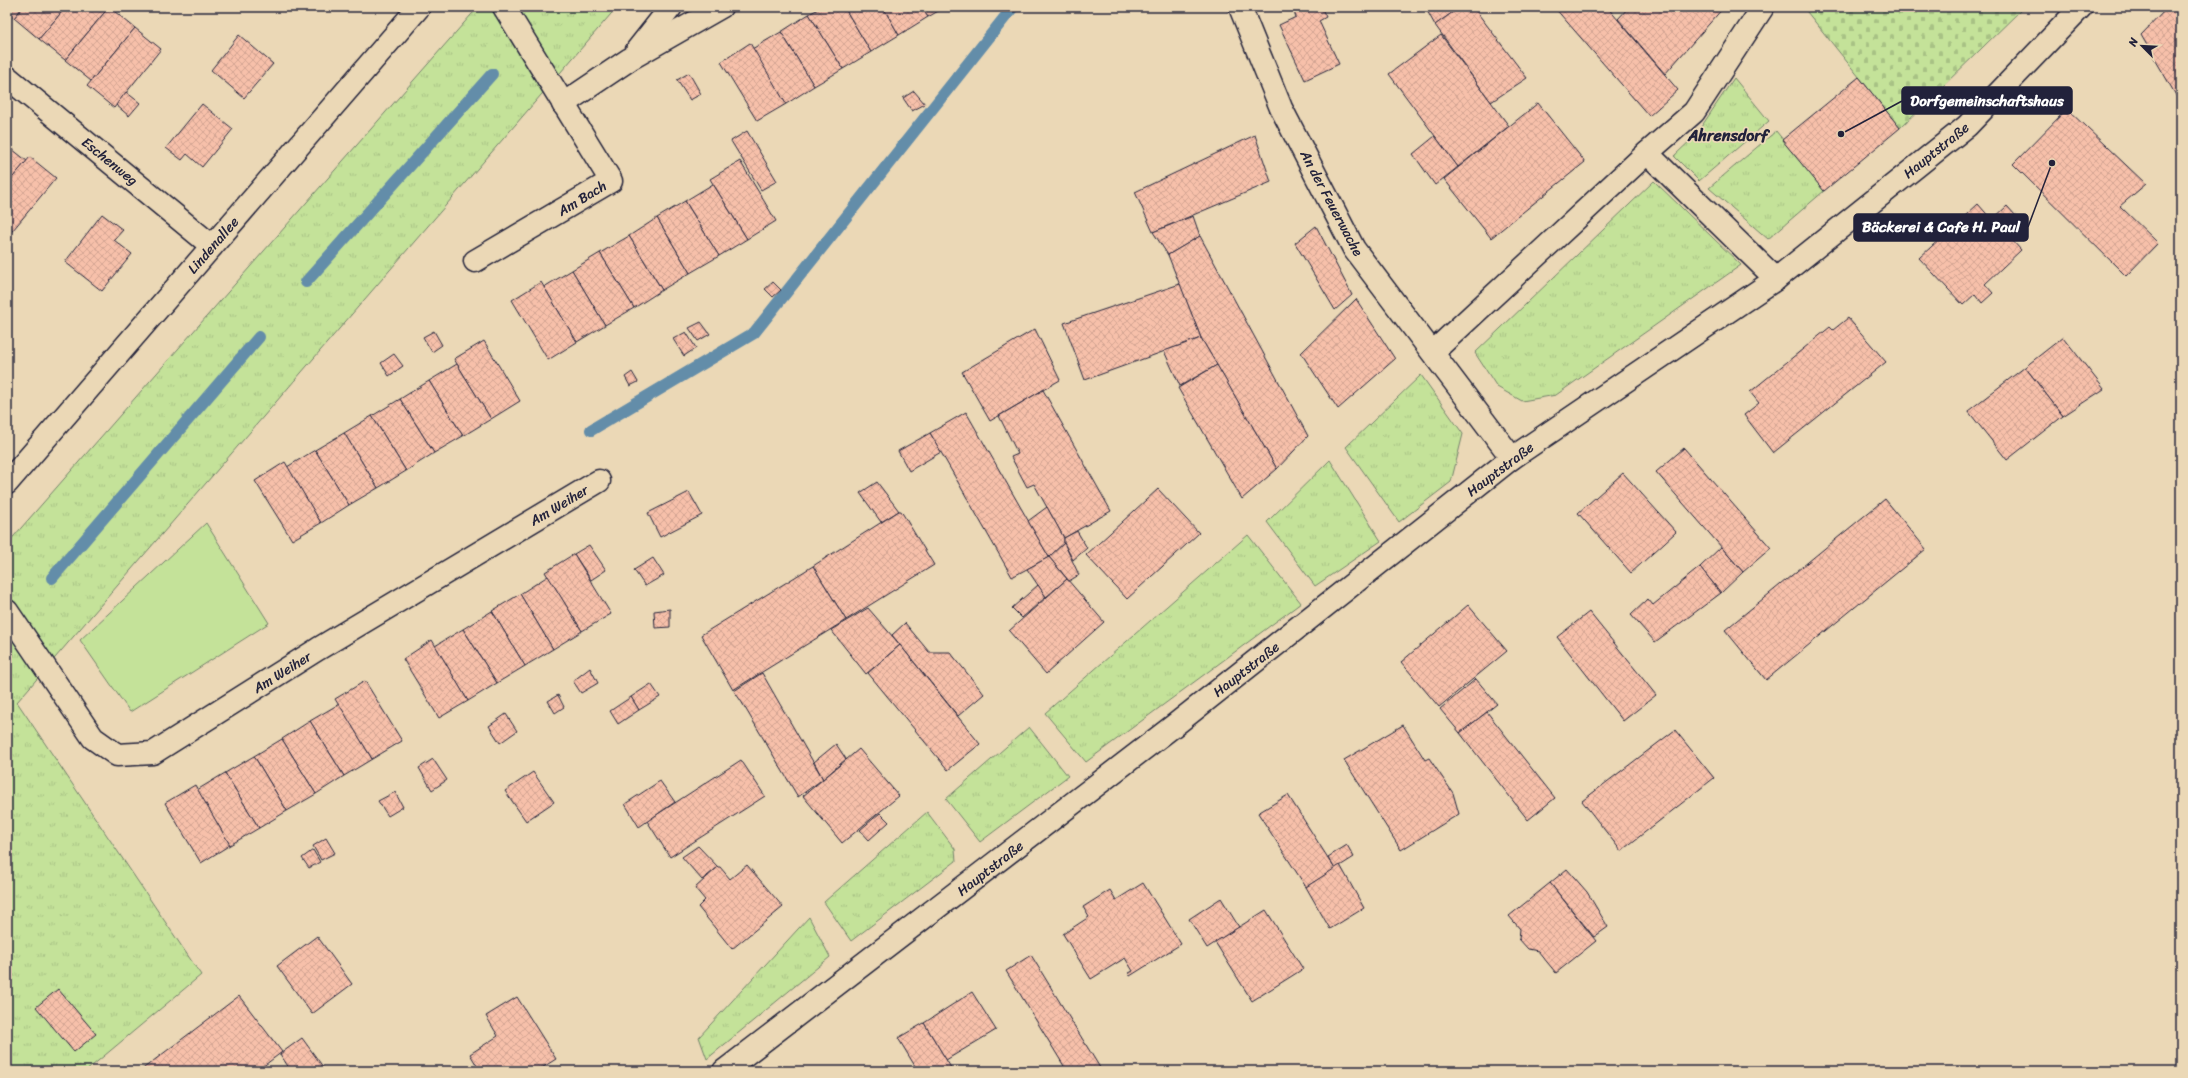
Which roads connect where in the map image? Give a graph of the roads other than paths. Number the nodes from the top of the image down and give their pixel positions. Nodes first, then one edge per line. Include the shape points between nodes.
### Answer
1 (419, 7) edge
2 (504, 7) edge
3 (671, 7) edge
4 (721, 7) edge
5 (1240, 7) edge
6 (1763, 7) edge
7 (2081, 7) edge
8 (630, 59) junction
9 (7, 77) edge
10 (564, 104) junction
11 (1647, 153) junction
12 (212, 246) junction
13 (475, 261) dead end
14 (1776, 278) junction
15 (1434, 352) junction
16 (1512, 458) junction
17 (599, 481) dead end
18 (7, 483) edge
19 (7, 611) edge
20 (724, 1071) edge

1 - 12 street, Lindenallee
2 - 10 street, Am Bach
3 - 8 street
4 - 8 street
5 - 15 street, An der Feuerwache via 1281,108 1354,249
6 - 11 street via 1694,112
7 - 14 street, Hauptstraße via 1967,126
8 - 10 street
9 - 12 street, Eschenweg
10 - 13 street, Am Bach via 611,181
11 - 14 street
11 - 15 street
12 - 18 street, Lindenallee
14 - 16 street, Hauptstraße
15 - 16 street, An der Feuerwache
16 - 20 street, Hauptstraße via 1176,724
17 - 19 street, Am Weiher via 318,649 153,753 117,755 93,738

